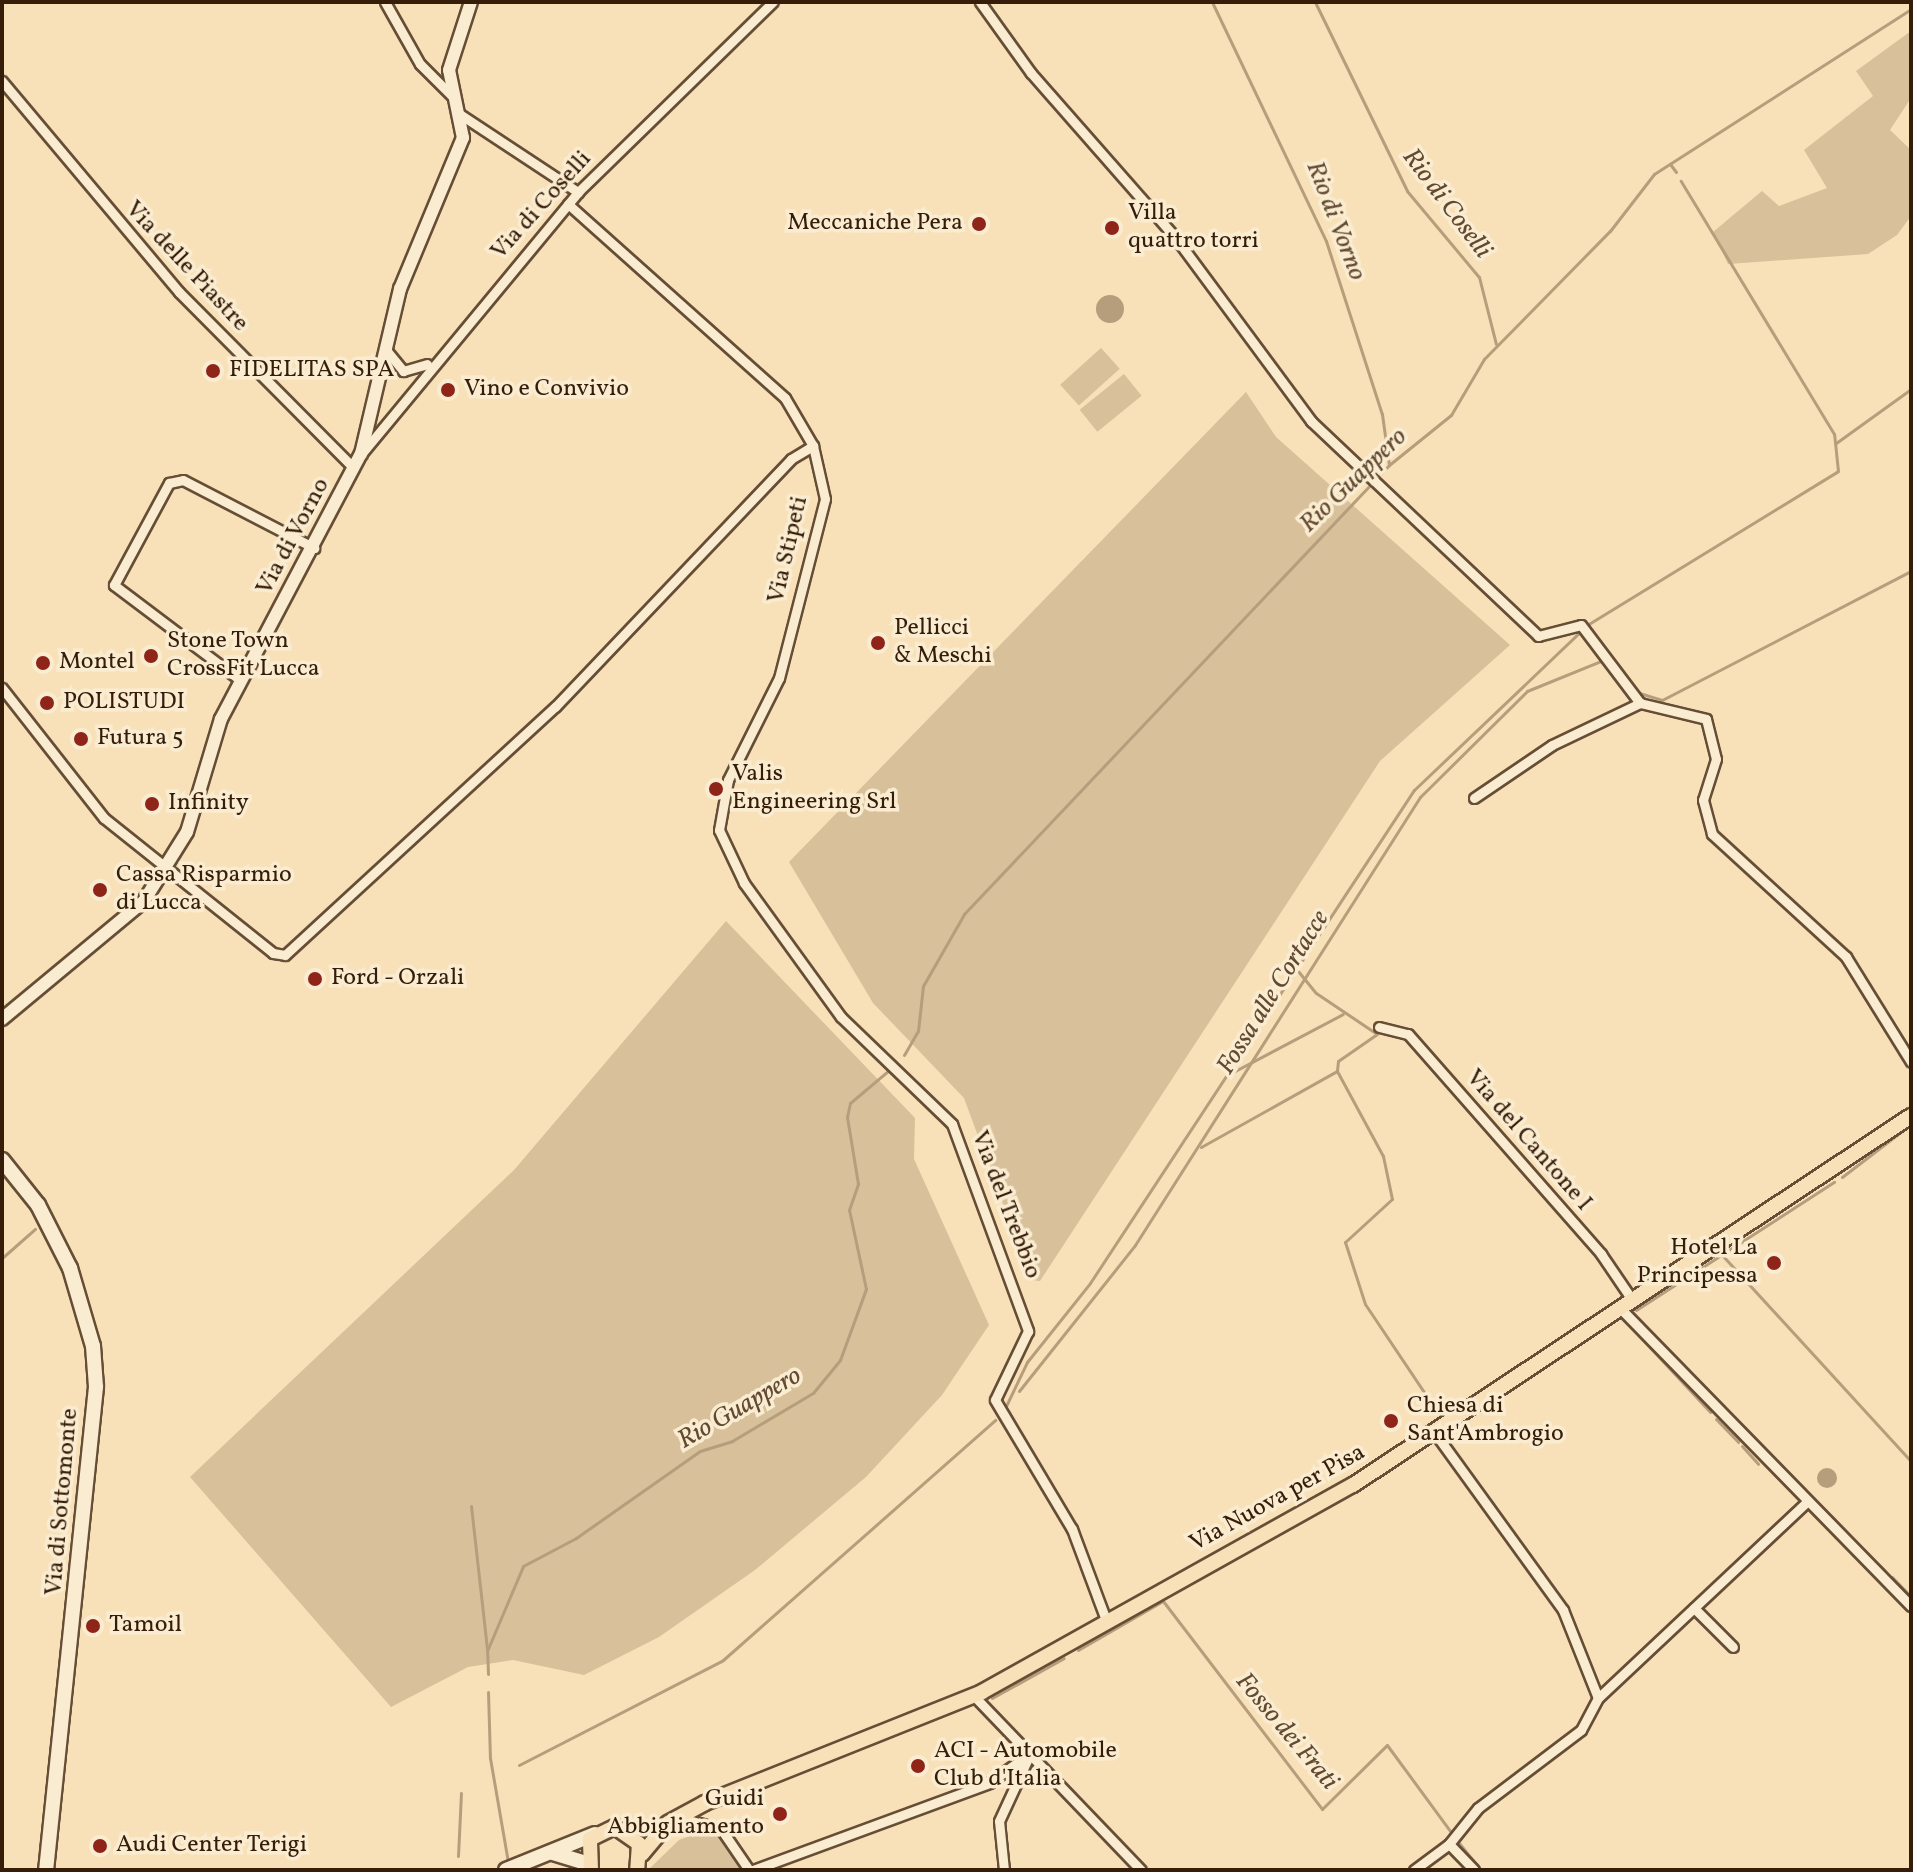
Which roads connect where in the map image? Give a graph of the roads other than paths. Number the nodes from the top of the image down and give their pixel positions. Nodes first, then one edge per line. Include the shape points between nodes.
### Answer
1 (385, 2) edge
2 (471, 2) edge
3 (773, 2) edge
4 (980, 2) edge
5 (2, 81) edge
6 (451, 95) junction
7 (458, 113) junction
8 (578, 192) junction
9 (568, 204) junction
10 (385, 344) junction
11 (431, 362) junction
12 (813, 446) junction
13 (361, 454) junction
14 (354, 468) junction
15 (314, 548) junction
16 (240, 680) junction
17 (2, 688) edge
18 (1640, 703) junction
19 (1474, 798) dead end
20 (725, 852) joint
21 (170, 865) junction
22 (2, 1019) edge
23 (1379, 1027) dead end
24 (1911, 1062) edge
25 (1911, 1116) edge
26 (2, 1160) edge
27 (1627, 1305) junction
28 (1434, 1432) junction
29 (1807, 1502) junction
30 (1911, 1606) edge
31 (1694, 1608) junction
32 (1106, 1620) junction
33 (1733, 1647) dead end
34 (974, 1696) junction
35 (1598, 1698) junction
36 (1032, 1752) junction
37 (673, 1820) junction
38 (626, 1829) junction
39 (595, 1834) junction
40 (1449, 1844) junction
41 (548, 1854) junction
42 (642, 1854) junction
43 (589, 1867) edge
44 (513, 1868) edge
45 (46, 1870) edge
46 (637, 1870) edge
47 (751, 1870) edge
48 (1004, 1870) edge
49 (1141, 1870) edge
50 (1414, 1870) edge
51 (1474, 1870) edge

1 - 6 street via 420,64
2 - 6 street, Via di Vorno via 452,51
3 - 8 street, Via di Coselli
4 - 18 street via 1031,73 1201,272 1311,421 1538,636 1583,627
5 - 14 street, Via delle Piastre via 179,292
6 - 7 street, Via di Vorno
7 - 8 street
7 - 10 street, Via di Vorno via 460,151 422,229
8 - 9 street, Via di Coselli
9 - 11 street, Via di Coselli
9 - 12 street, Via Stipeti via 785,398
10 - 11 street via 393,366 403,371
10 - 13 street, Via di Vorno
11 - 13 street, Via di Coselli
12 - 20 street, Via Stipeti via 825,499 779,678 724,793
12 - 21 street via 791,459 555,707 289,953 273,953
13 - 14 street, Via di Vorno
14 - 15 street, Via di Vorno
15 - 16 street, Via di Vorno
15 - 16 street via 183,480 169,483 114,585
16 - 21 street, Via di Vorno via 221,719 201,798
17 - 21 street via 88,802
18 - 19 street via 1552,745
18 - 24 street via 1706,719 1716,759 1703,800 1712,834 1846,957
20 - 32 street, Via del Trebbio via 841,1017 952,1124 1028,1331 995,1400 1072,1529
21 - 22 street, Via di Vorno via 104,938
23 - 27 street, Via del Cantone I via 1408,1034
25 - 27 main road, Via Nuova per Pisa
26 - 45 main road, Via di Sottomonte via 38,1205 70,1268 93,1346 96,1387
27 - 28 main road, Via Nuova per Pisa
27 - 29 street, Via del Cantone I
28 - 32 main road, Via Nuova per Pisa
28 - 35 street via 1563,1610
29 - 30 street, Via del Cantone I
29 - 31 street
31 - 33 street
31 - 35 street
32 - 34 main road, Via Nuova per Pisa
34 - 36 street
34 - 37 main road, Via Nuova per Pisa via 763,1776
35 - 40 street via 1581,1730 1478,1808
36 - 47 street via 989,1783
36 - 48 street via 999,1821
36 - 49 street
37 - 38 main road
37 - 42 main road
37 - 47 street via 721,1829
38 - 39 main road
38 - 42 main road
39 - 41 main road
39 - 43 main road
40 - 50 street
40 - 51 street
41 - 43 main road
41 - 44 main road
42 - 46 main road

